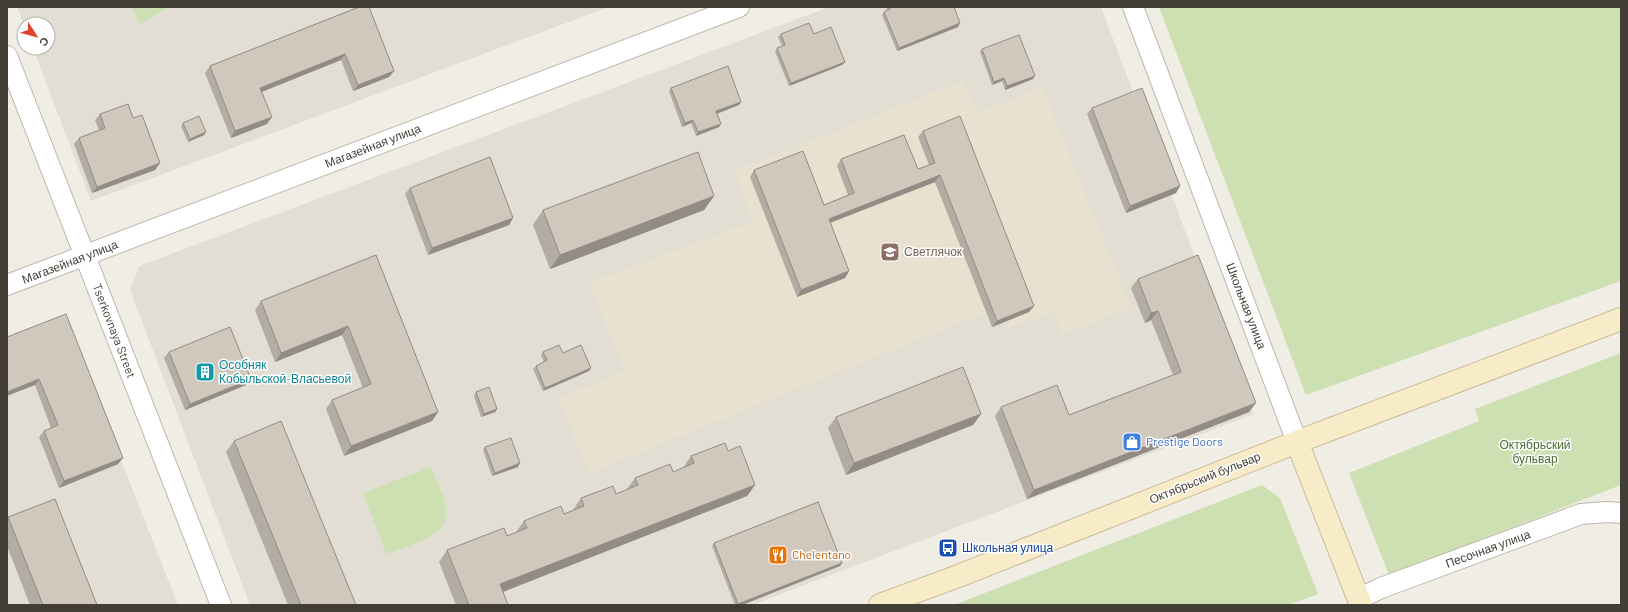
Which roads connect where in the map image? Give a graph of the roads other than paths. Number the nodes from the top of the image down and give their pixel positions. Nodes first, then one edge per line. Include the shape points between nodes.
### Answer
1 (739, 7) edge
2 (1133, 7) edge
3 (7, 56) edge
4 (85, 256) junction
5 (7, 285) edge
6 (1621, 319) edge
7 (1297, 442) junction
8 (1621, 513) edge
9 (1359, 602) edge
10 (221, 605) edge
11 (880, 605) edge

1 - 4 street, Магазейная улица
2 - 7 street, Школьная улица
3 - 4 street, Tserkovnaya Street
4 - 5 street, Магазейная улица
4 - 10 street, Tserkovnaya Street
6 - 7 main road, Октябрьский бульвар
7 - 9 main road, Школьная улица
7 - 11 main road, Октябрьский бульвар
8 - 9 street, Песочная улица via 1582,514 1381,588

